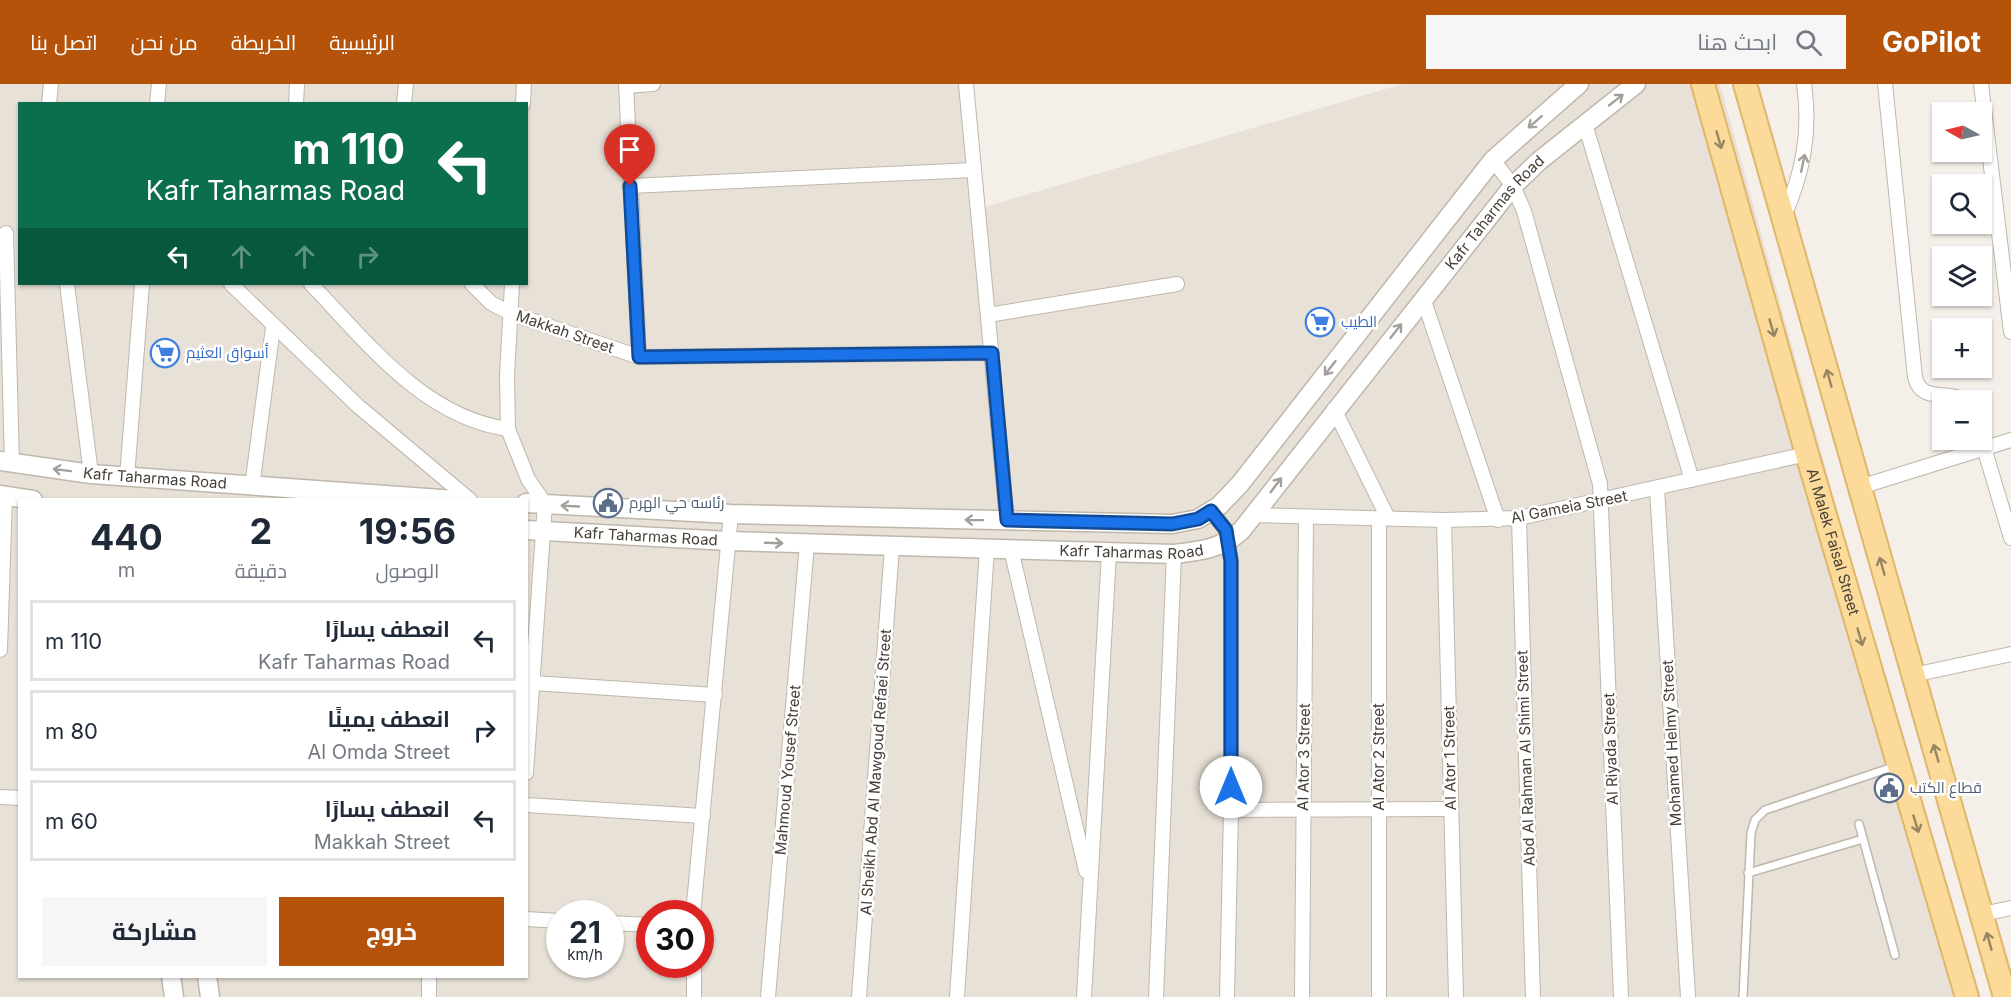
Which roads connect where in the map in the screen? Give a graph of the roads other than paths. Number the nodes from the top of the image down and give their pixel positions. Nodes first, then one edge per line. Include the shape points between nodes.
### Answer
1 (51, 84) edge
2 (159, 84) edge
3 (297, 84) edge
4 (405, 84) edge
5 (524, 84) edge
6 (653, 84) edge
7 (966, 84) edge
8 (1580, 84) edge
9 (1636, 84) edge
10 (1703, 84) edge
11 (1745, 84) edge
12 (1804, 84) edge
13 (1885, 84) edge
14 (1981, 84) edge
15 (626, 85) edge
16 (49, 102) edge
17 (157, 102) edge
18 (296, 102) edge
19 (404, 102) edge
20 (523, 102) edge
21 (1585, 123) junction
22 (1493, 160) junction
23 (974, 170) junction
24 (630, 186) junction
25 (1513, 186) junction
26 (1783, 218) junction
27 (8, 233) edge
28 (1177, 284) dead end
29 (67, 285) edge
30 (142, 285) edge
31 (232, 285) edge
32 (312, 285) edge
33 (473, 285) edge
34 (512, 285) edge
35 (1423, 298) junction
36 (510, 313) junction
37 (988, 315) junction
38 (273, 327) junction
39 (2011, 332) edge
40 (992, 353) junction
41 (639, 357) junction
42 (1932, 394) edge
43 (1334, 410) junction
44 (508, 429) junction
45 (2011, 440) edge
46 (1992, 443) edge
47 (1965, 450) edge
48 (1984, 450) edge
49 (1808, 454) junction
50 (6, 463) edge
51 (91, 474) junction
52 (126, 477) junction
53 (1692, 480) junction
54 (252, 487) junction
55 (1860, 487) junction
56 (1656, 488) junction
57 (3, 495) edge
58 (21, 498) edge
59 (424, 498) edge
60 (468, 498) edge
61 (1601, 501) junction
62 (528, 503) edge
63 (545, 504) junction
64 (1211, 511) junction
65 (731, 514) junction
66 (1254, 515) junction
67 (1306, 517) junction
68 (1384, 518) junction
69 (1519, 518) junction
70 (1007, 520) junction
71 (1444, 520) junction
72 (1498, 520) junction
73 (535, 530) edge
74 (2011, 538) edge
75 (729, 541) junction
76 (1229, 541) junction
77 (807, 544) junction
78 (892, 547) junction
79 (987, 549) junction
80 (1011, 549) junction
81 (1109, 552) junction
82 (1174, 554) junction
83 (1, 586) edge
84 (0, 650) edge
85 (2011, 654) edge
86 (1913, 675) junction
87 (531, 676) edge
88 (715, 695) junction
89 (528, 734) edge
90 (1898, 765) junction
91 (0, 797) edge
92 (18, 798) edge
93 (528, 806) edge
94 (1451, 809) junction
95 (1231, 810) junction
96 (1304, 810) junction
97 (1379, 810) junction
98 (703, 816) junction
99 (1859, 824) dead end
100 (1863, 838) junction
101 (1748, 873) junction
102 (1090, 888) junction
103 (694, 900) edge
104 (2011, 908) edge
105 (1982, 914) junction
106 (528, 919) edge
107 (546, 920) edge
108 (1895, 955) dead end
109 (171, 978) edge
110 (207, 978) edge
111 (429, 978) edge
112 (694, 978) edge
113 (174, 997) edge
114 (210, 997) edge
115 (429, 997) edge
116 (694, 997) edge
117 (768, 997) edge
118 (859, 997) edge
119 (957, 997) edge
120 (1084, 997) edge
121 (1156, 997) edge
122 (1227, 997) edge
123 (1302, 997) edge
124 (1378, 997) edge
125 (1456, 997) edge
126 (1533, 997) edge
127 (1621, 997) edge
128 (1688, 997) edge
129 (1743, 997) edge
130 (1967, 997) edge
131 (2005, 997) edge

1 - 16 street
2 - 17 street
3 - 18 street
4 - 19 street
5 - 20 street
6 - 15 street
7 - 23 street
8 -> 22 street, Kafr Taharmas Road
21 -> 9 street, Kafr Taharmas Road
10 -> 49 main road, Al Malek Faisal Street
11 - 26 main road
26 -> 12 street via 1803,163 1807,135
13 - 42 street via 1915,377 1921,391
14 - 39 street
15 - 24 street
21 - 25 street, Kafr Taharmas Road
21 - 53 street
22 - 25 street, Al Riyada Street
22 -> 64 street, Kafr Taharmas Road via 1240,484
23 - 24 street
23 - 37 street
24 - 41 street
25 - 35 street, Kafr Taharmas Road
25 - 61 street, Al Riyada Street via 1524,211 1575,391 1597,470
55 -> 26 main road
27 - 50 street
28 - 37 street
29 - 51 street
30 - 52 street
31 - 38 street
32 - 44 street via 410,384 461,416
33 - 36 street, Makkah Street via 491,303
34 - 36 street
43 -> 35 street, Kafr Taharmas Road
35 - 72 street
36 - 41 street, Makkah Street
36 - 44 street
37 - 40 street
38 - 54 street
38 - 60 street via 358,406
40 - 41 street, Makkah Street
40 - 70 street
66 -> 43 street, Kafr Taharmas Road
43 - 68 street, Al Ator 2 Street
44 - 63 street via 528,479
45 - 46 street
47 - 55 street
48 - 74 street
49 - 53 street, Al Gameia Street
49 -> 90 main road, Al Malek Faisal Street
51 -> 50 street, Kafr Taharmas Road
51 - 52 street, Kafr Taharmas Road
52 - 54 street, Kafr Taharmas Road
53 - 56 street, Al Gameia Street
54 - 59 street, Kafr Taharmas Road
86 -> 55 main road
56 - 61 street, Al Gameia Street
56 - 128 street, Mohamed Helmy Street
57 - 58 street
57 - 83 street
61 - 69 street, Al Gameia Street
61 - 127 street, Al Riyada Street
62 - 63 street, Kafr Taharmas Road
65 -> 63 street, Kafr Taharmas Road
63 - 73 street
64 - 70 street, Kafr Taharmas Road via 1198,519 1172,524
64 - 76 street via 1220,520
70 -> 65 street, Kafr Taharmas Road
65 - 75 street
66 - 67 street, Al Gameia Street
66 - 76 street, Kafr Taharmas Road
67 - 68 street, Al Gameia Street
67 - 96 street, Al Ator 3 Street
68 - 71 street, Al Gameia Street
68 - 97 street, Al Ator 2 Street
69 - 72 street, Al Gameia Street
69 - 126 street, Abd Al Rahman Al Shimi Street
71 - 72 street, Al Gameia Street
71 - 94 street, Al Ator 1 Street
73 - 75 street, Kafr Taharmas Road
73 - 87 street
75 -> 77 street, Kafr Taharmas Road
75 - 88 street
76 - 82 street, Kafr Taharmas Road via 1213,549
76 - 95 street
77 - 78 street, Kafr Taharmas Road
77 - 117 street, Mahmoud Yousef Street
78 - 79 street, Kafr Taharmas Road
78 - 118 street, Al Sheikh Abd Al Mawgoud Refaei Street
79 - 80 street, Kafr Taharmas Road
79 - 119 street
80 - 81 street, Kafr Taharmas Road
80 - 102 street
81 - 82 street, Kafr Taharmas Road
81 - 102 street
82 - 121 street
83 - 84 street
85 - 86 street
105 -> 86 main road
87 - 88 street
87 - 89 street
88 - 98 street
90 - 101 lane via 1764,810 1752,826
90 -> 130 main road, Al Malek Faisal Street
91 - 92 street
93 - 98 street
94 - 97 street
94 - 125 street, Al Ator 1 Street
95 - 96 street
95 - 122 street
96 - 97 street
96 - 123 street, Al Ator 3 Street
97 - 124 street, Al Ator 2 Street
98 - 103 street
99 - 100 lane
100 - 101 lane
100 - 108 lane
101 - 129 lane
102 - 120 street
104 - 105 street
131 -> 105 main road
106 - 107 street
109 - 113 street
110 - 114 street
111 - 115 street
112 - 116 street

